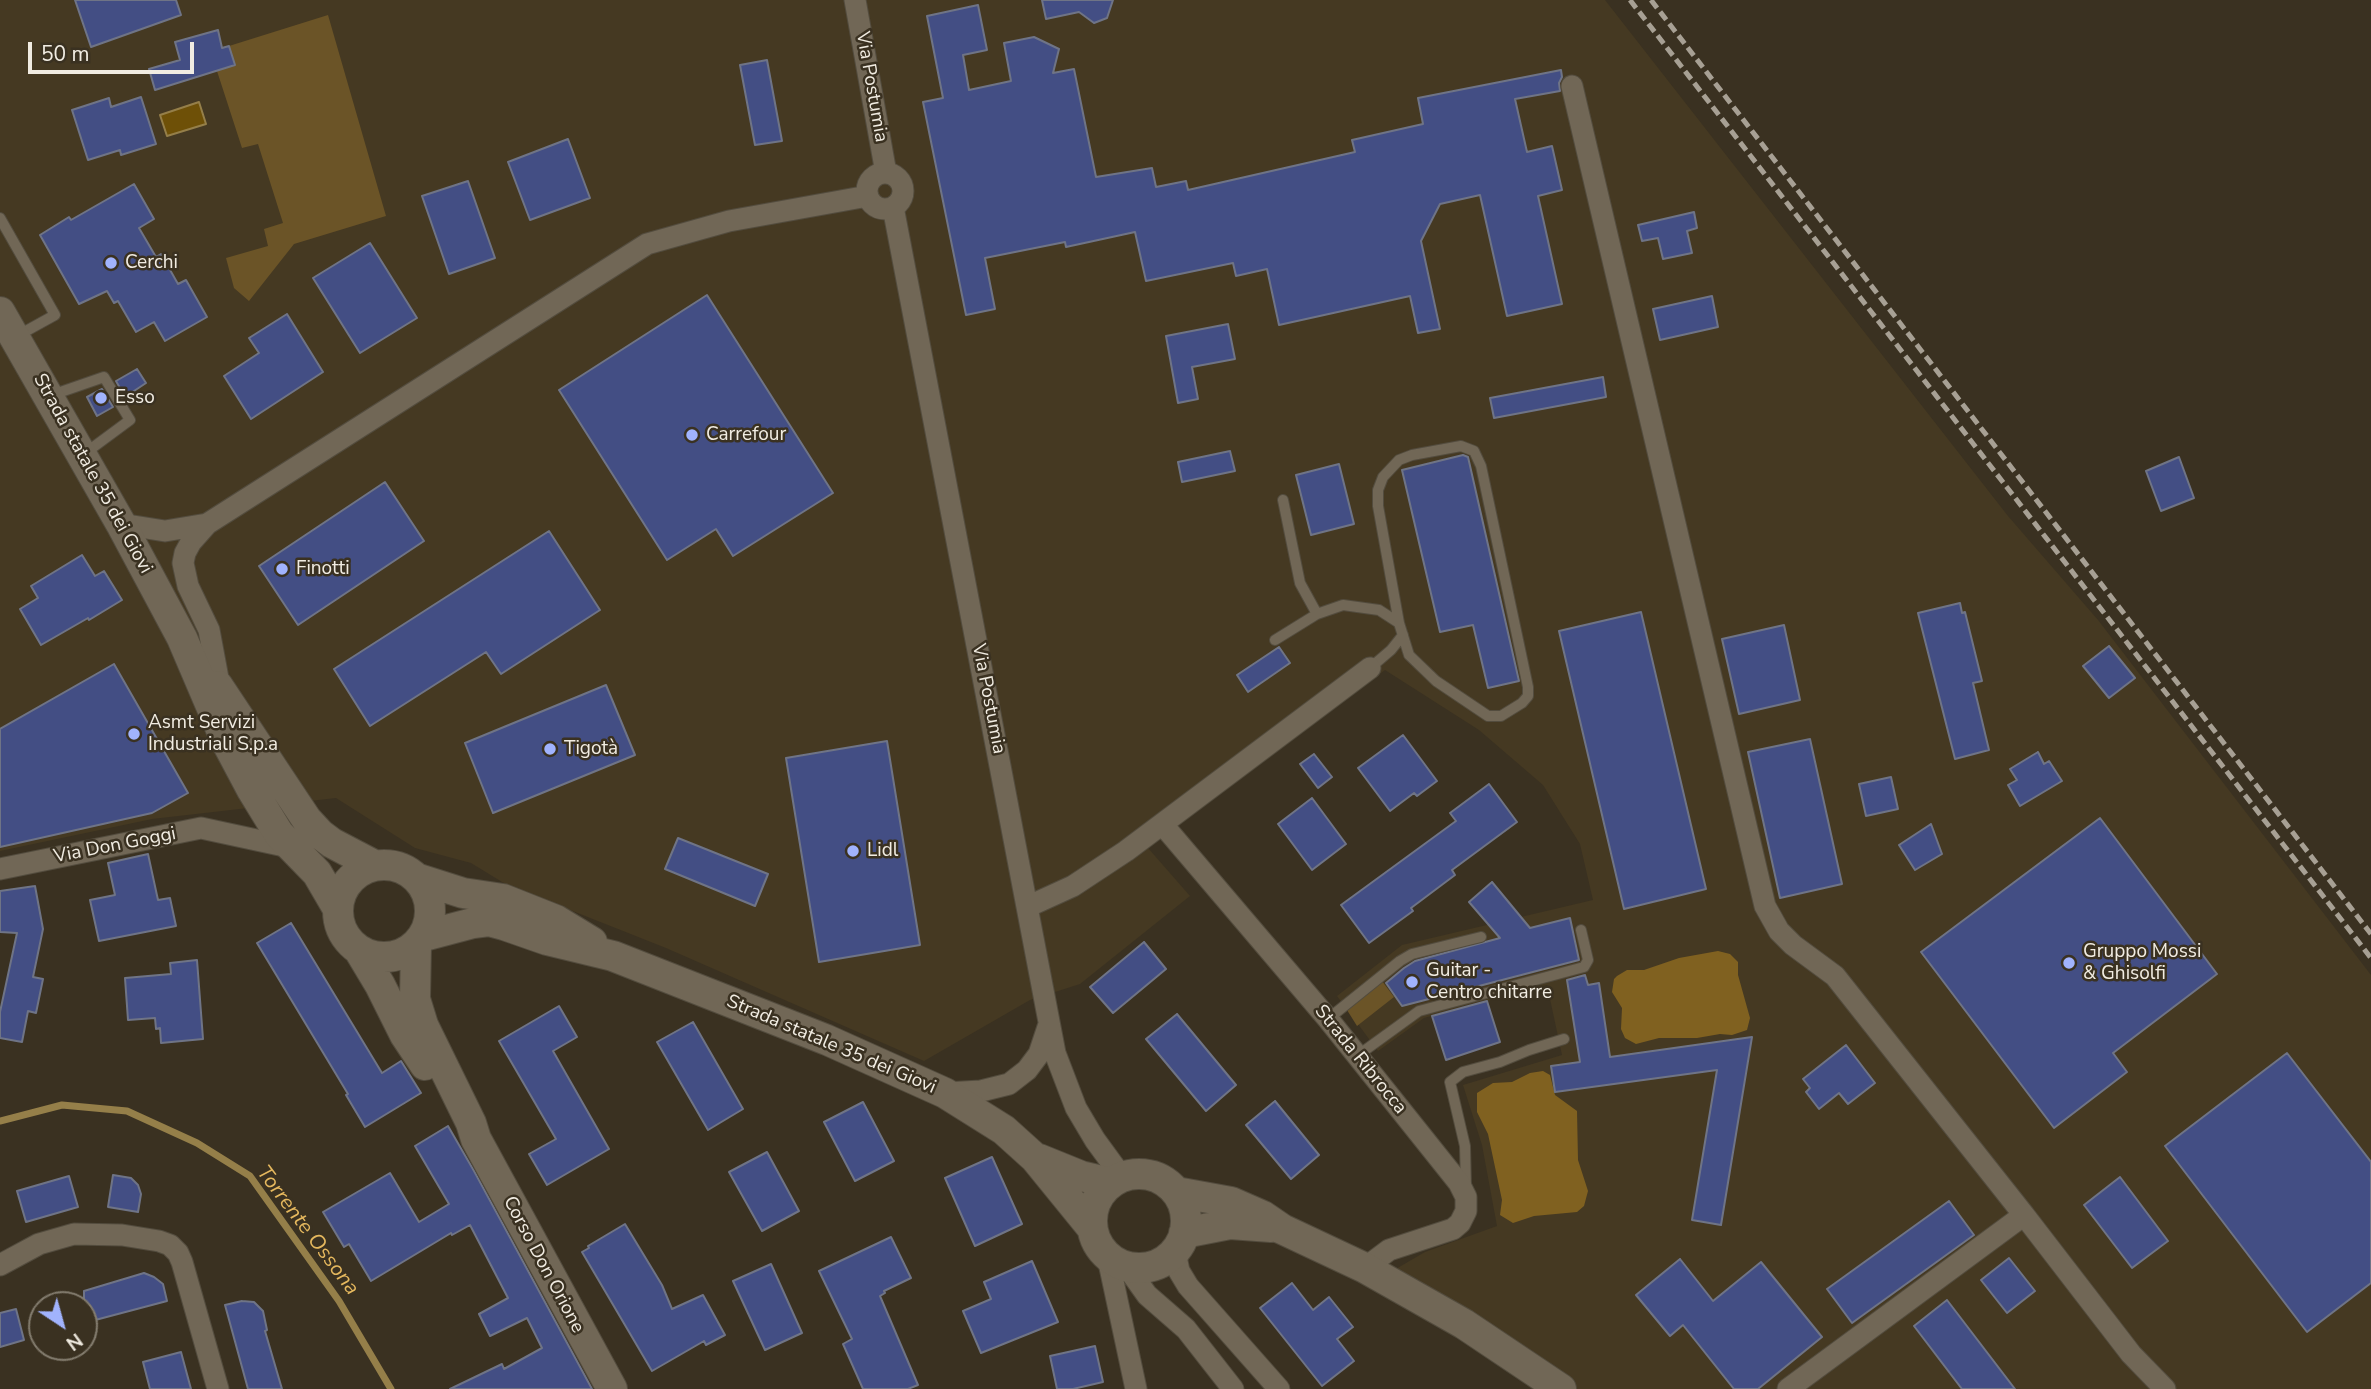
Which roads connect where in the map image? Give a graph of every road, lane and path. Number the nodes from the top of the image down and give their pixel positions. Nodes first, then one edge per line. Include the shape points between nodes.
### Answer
1 (855, 0) edge
2 (1572, 86) dead end
3 (886, 173) junction
4 (867, 196) junction
5 (893, 207) junction
6 (0, 218) edge
7 (7, 325) edge
8 (48, 396) junction
9 (82, 456) junction
10 (1283, 500) dead end
11 (121, 524) junction
12 (207, 524) junction
13 (1317, 614) junction
14 (1399, 623) junction
15 (1403, 635) junction
16 (183, 638) junction
17 (1275, 640) dead end
18 (1370, 668) joint
19 (220, 689) junction
20 (269, 820) junction
21 (1163, 825) junction
22 (230, 834) junction
23 (320, 834) junction
24 (289, 846) junction
25 (374, 865) junction
26 (0, 869) edge
27 (419, 879) junction
28 (1027, 907) junction
29 (338, 909) junction
30 (1581, 930) dead end
31 (1481, 937) dead end
32 (420, 940) junction
33 (359, 950) junction
34 (612, 956) junction
35 (1328, 1019) junction
36 (1049, 1025) junction
37 (1564, 1039) dead end
38 (1357, 1056) junction
39 (944, 1093) junction
40 (476, 1139) junction
41 (1035, 1158) junction
42 (1116, 1180) junction
43 (1176, 1192) junction
44 (1465, 1197) junction
45 (2024, 1215) junction
46 (1091, 1228) junction
47 (1282, 1229) junction
48 (1180, 1243) junction
49 (1118, 1263) junction
50 (0, 1265) edge
51 (1365, 1268) junction
52 (1147, 1295) junction
53 (1126, 1335) junction
54 (218, 1389) edge
55 (612, 1389) edge
56 (1136, 1389) edge
57 (1233, 1389) edge
58 (1279, 1389) edge
59 (1561, 1389) edge
60 (1788, 1389) edge
61 (2165, 1389) edge

1 - 3 street, Via Postumia
2 - 45 street via 1765,906 1786,938 1835,976
3 - 4 street via 871,180
3 - 5 street via 902,188 901,199
4 - 5 street via 877,207
4 - 12 street via 729,221 647,244
5 - 28 street, Via Postumia
6 - 7 lane via 55,315
7 - 8 main road, Strada statale 35 dei Giovi
8 - 9 main road, Strada statale 35 dei Giovi
8 - 9 lane via 104,377 130,420
9 - 11 main road, Strada statale 35 dei Giovi
10 - 13 lane via 1300,583
11 - 12 street via 165,531
11 - 16 main road, Strada statale 35 dei Giovi
12 - 19 street via 191,542 183,563 188,586 209,630
13 - 14 lane via 1343,605 1379,610
13 - 17 lane
14 - 15 lane
14 - 15 lane via 1378,506 1383,477 1399,460 1432,450 1468,448 1481,466 1528,696 1501,716 1488,716 1436,681 1409,655
15 - 18 lane
16 - 19 main road, Strada statale 35 dei Giovi
16 - 20 main road, Strada statale 35 dei Giovi via 226,741
18 - 21 street
19 - 23 main road, Strada statale 35 dei Giovi via 297,808
20 - 22 street, Via Don Goggi
20 - 23 main road
20 - 24 main road, Strada statale 35 dei Giovi
21 - 28 street via 1073,886
21 - 35 street, Strada Ribrocca
22 - 24 street, Via Don Goggi
22 - 26 street, Via Don Goggi via 201,828
23 - 25 main road, Strada statale 35 dei Giovi
24 - 29 main road, Strada statale 35 dei Giovi via 317,873
25 - 27 main road via 398,866
25 - 29 main road via 353,877
27 - 32 main road via 431,912
27 - 34 main road, Strada statale 35 dei Giovi via 520,905 581,933
28 - 36 street, Via Postumia
29 - 33 main road via 343,932
30 - 38 lane via 1588,960 1584,967 1419,1011
31 - 35 lane via 1412,954
32 - 33 main road via 395,956
32 - 34 main road, Strada statale 35 dei Giovi via 454,927 489,921
32 - 40 main road, Corso Don Orione via 415,999
33 - 40 main road, Corso Don Orione via 405,1035
34 - 39 main road, Strada statale 35 dei Giovi via 827,1040
35 - 38 street, Strada Ribrocca
36 - 39 street via 1039,1054 1009,1084
36 - 42 street, Via Postumia via 1076,1108
37 - 44 lane via 1463,1072 1450,1082 1465,1146
38 - 44 street, Strada Ribrocca via 1459,1183
39 - 41 main road, Strada statale 35 dei Giovi via 1004,1130
40 - 55 main road, Corso Don Orione
41 - 42 main road, Strada statale 35 dei Giovi via 1081,1176
41 - 46 main road, Strada statale 35 dei Giovi
42 - 43 main road via 1152,1175
42 - 46 main road via 1098,1197
43 - 47 main road via 1231,1202
43 - 48 main road via 1186,1219
44 - 51 street via 1466,1211 1453,1229 1389,1250
45 - 60 street
45 - 61 street via 2131,1354
46 - 49 main road via 1094,1239
47 - 48 main road via 1230,1224
47 - 51 main road
48 - 49 main road via 1153,1266 1140,1269
48 - 58 street via 1179,1271 1188,1286
49 - 52 street
49 - 53 street
50 - 54 street via 38,1244 74,1234 122,1235 170,1245 188,1279
51 - 59 main road via 1464,1324
52 - 53 street via 1131,1304
52 - 57 street via 1186,1329
53 - 56 street

